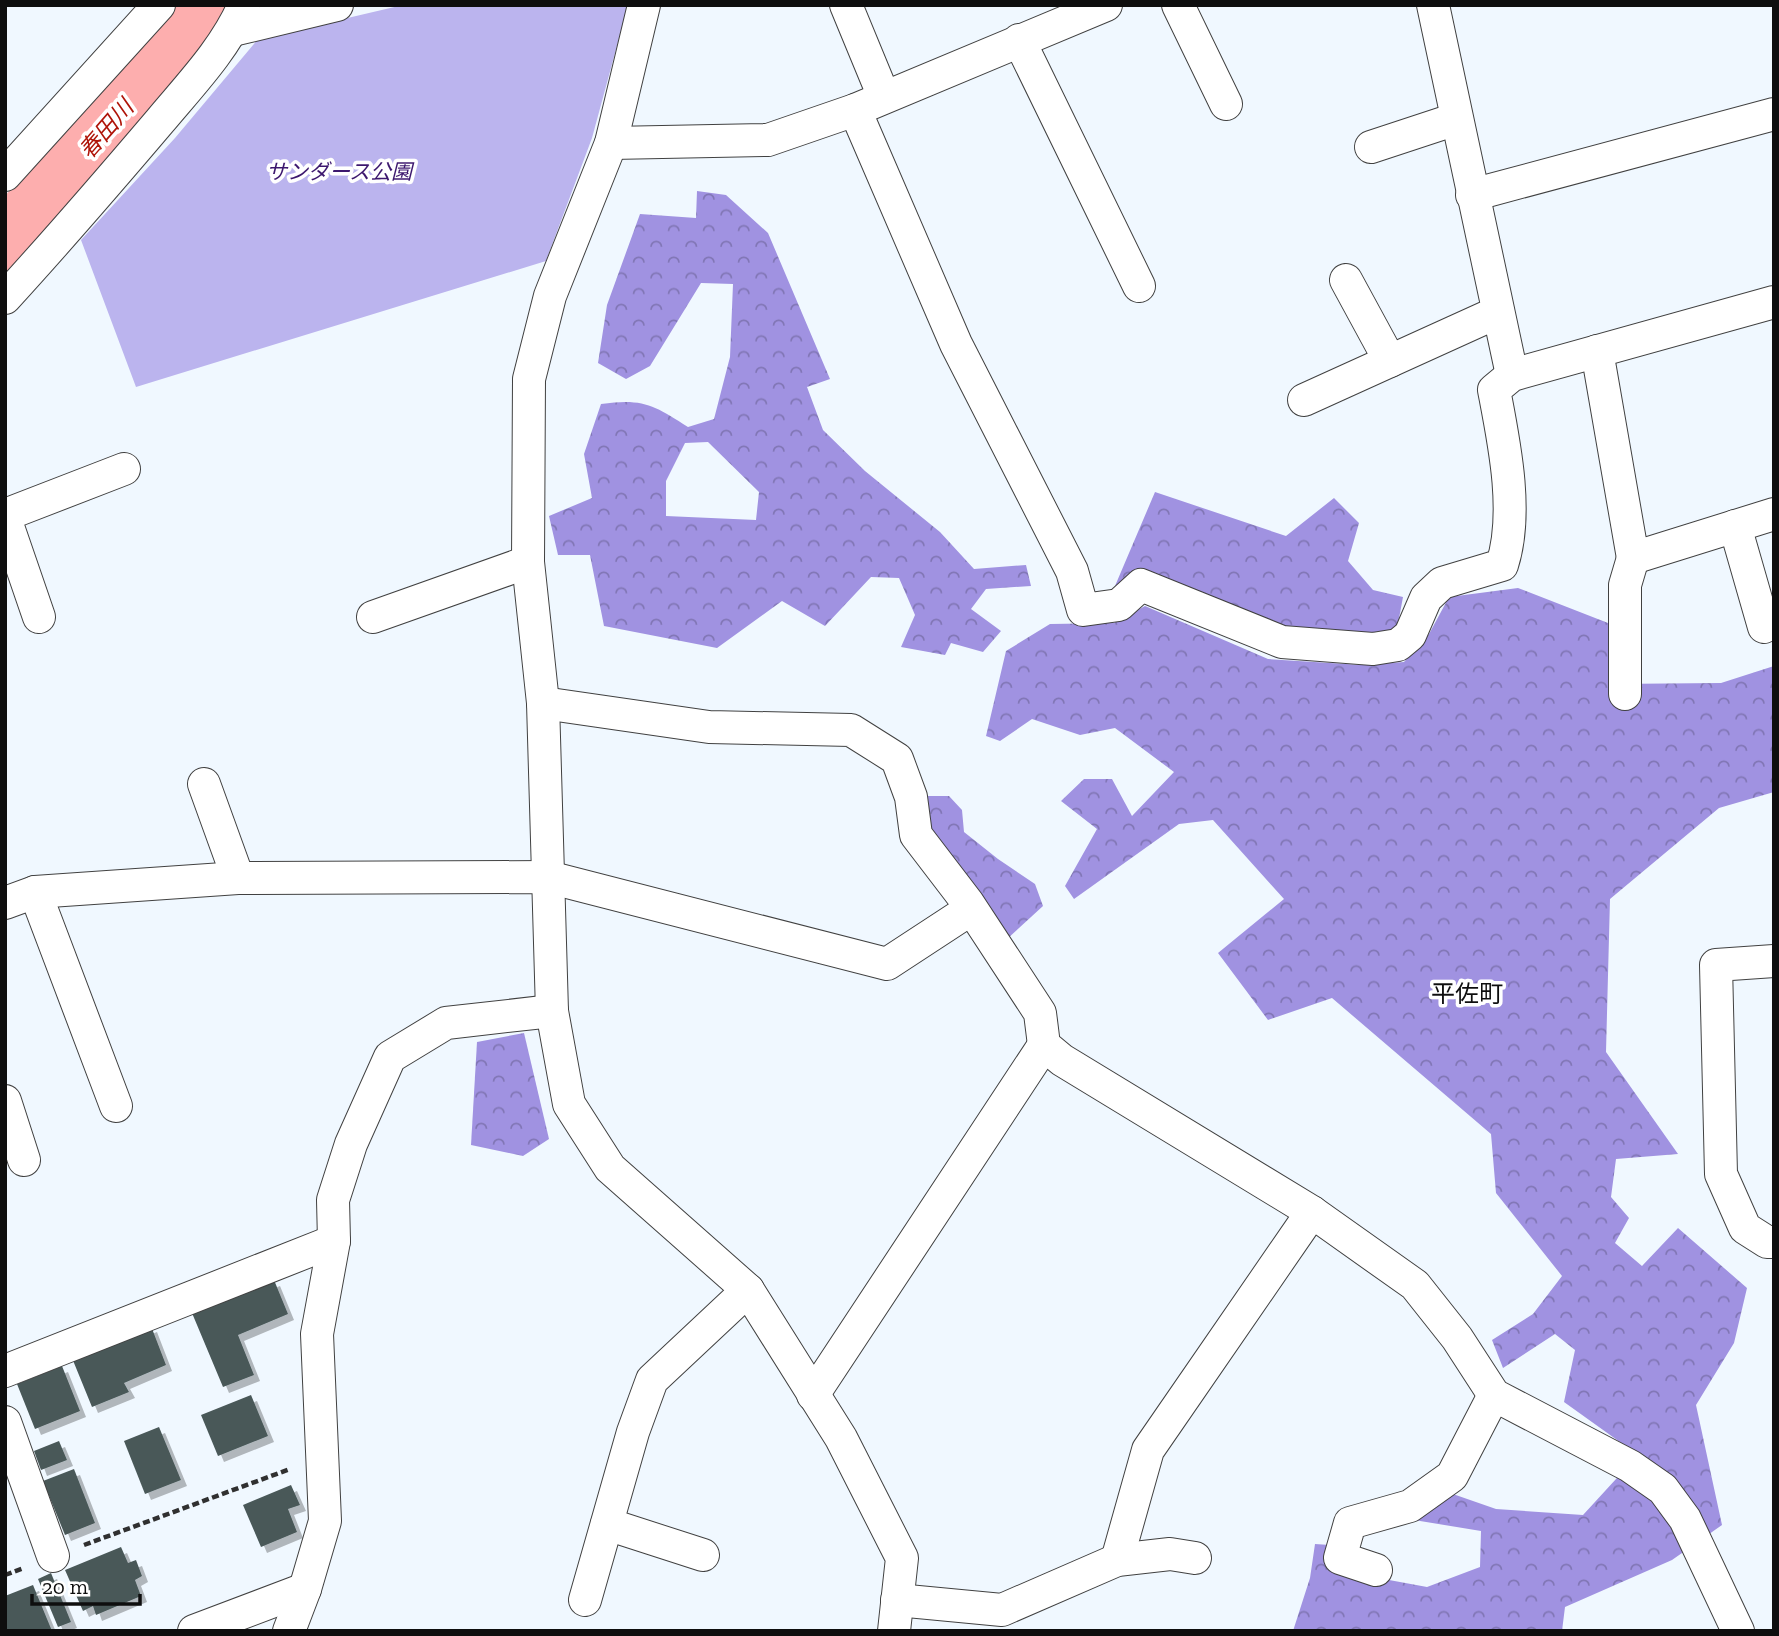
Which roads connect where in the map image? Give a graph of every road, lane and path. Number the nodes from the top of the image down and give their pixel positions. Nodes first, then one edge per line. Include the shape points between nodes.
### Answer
1 (159, 5) edge
2 (337, 5) edge
3 (644, 5) edge
4 (846, 5) edge
5 (1105, 5) edge
6 (1178, 5) edge
7 (1433, 5) edge
8 (239, 18) edge
9 (1019, 40) junction
10 (884, 97) junction
11 (1226, 104) dead end
12 (855, 110) junction
13 (1774, 114) edge
14 (1457, 119) junction
15 (611, 143) junction
16 (1371, 147) dead end
17 (5, 176) edge
18 (1472, 195) junction
19 (1346, 280) dead end
20 (1139, 285) dead end
21 (5, 298) edge
22 (1774, 302) edge
23 (1498, 312) junction
24 (1597, 351) junction
25 (1390, 361) junction
26 (1512, 375) junction
27 (1304, 400) dead end
28 (124, 469) dead end
29 (1774, 514) edge
30 (5, 517) edge
31 (1735, 526) junction
32 (1633, 558) junction
33 (528, 562) junction
34 (39, 617) dead end
35 (373, 617) dead end
36 (1764, 627) dead end
37 (1625, 694) dead end
38 (543, 703) junction
39 (204, 783) dead end
40 (548, 877) junction
41 (238, 878) junction
42 (14, 895) edge
43 (971, 908) junction
44 (1774, 961) edge
45 (552, 1011) junction
46 (1044, 1045) junction
47 (5, 1101) edge
48 (116, 1106) dead end
49 (24, 1160) dead end
50 (1312, 1212) junction
51 (334, 1241) junction
52 (1774, 1242) edge
53 (748, 1290) junction
54 (5, 1371) edge
55 (813, 1395) junction
56 (1494, 1395) junction
57 (5, 1422) edge
58 (321, 1458) junction
59 (607, 1524) junction
60 (704, 1555) dead end
61 (53, 1556) junction
62 (1195, 1558) dead end
63 (1117, 1560) junction
64 (1376, 1570) dead end
65 (5, 1575) edge
66 (305, 1590) junction
67 (586, 1600) dead end
68 (897, 1600) junction
69 (194, 1631) edge
70 (289, 1631) edge
71 (894, 1631) edge
72 (1738, 1631) edge

1 - 17 street
2 - 8 street
3 - 15 street
4 - 10 street
5 - 9 street
6 - 11 street
7 - 14 street
8 - 21 street via 77,220
9 - 10 street
9 - 20 street
10 - 12 street
12 - 15 street via 768,140
12 - 26 street via 956,344 1072,571 1083,610 1119,605 1142,585 1282,642 1373,649 1398,645 1410,635 1426,598 1442,583 1502,565 1509,544 1506,456 1494,390
13 - 18 street
14 - 16 street
14 - 18 street
15 - 33 street via 550,296 529,379
18 - 23 street
19 - 25 street
22 - 24 street
23 - 25 street
23 - 26 street
24 - 26 street
24 - 32 street
25 - 27 street
28 - 30 street
29 - 31 street
30 - 34 street
31 - 32 street
31 - 36 street
32 - 37 street via 1625,585
33 - 35 street
33 - 38 street
38 - 40 street
38 - 43 street via 709,727 851,730 897,759 911,797 916,835
39 - 41 street
40 - 41 street
40 - 43 street via 887,964
40 - 45 street
41 - 42 street
42 - 48 street
43 - 46 street via 1040,1013
44 - 52 street via 1716,965 1721,1174 1745,1228
45 - 51 street via 446,1023 390,1057 351,1144 333,1200
45 - 53 street via 569,1104 610,1168
46 - 50 street
46 - 55 street
47 - 49 street
50 - 56 street via 1415,1284
50 - 63 street via 1148,1450
51 - 54 street
51 - 58 street via 317,1334
53 - 55 street
53 - 59 street via 652,1380
55 - 68 street via 841,1438 901,1558
56 - 64 street via 1452,1476 1410,1506 1350,1522 1339,1558
56 - 72 street via 1630,1466 1663,1489 1685,1519
57 - 61 street
58 - 61 path
58 - 66 street via 325,1521
59 - 60 street
59 - 67 street
61 - 65 path
62 - 63 street via 1170,1554
63 - 68 street via 1002,1610
66 - 69 street
66 - 70 street
68 - 71 street

